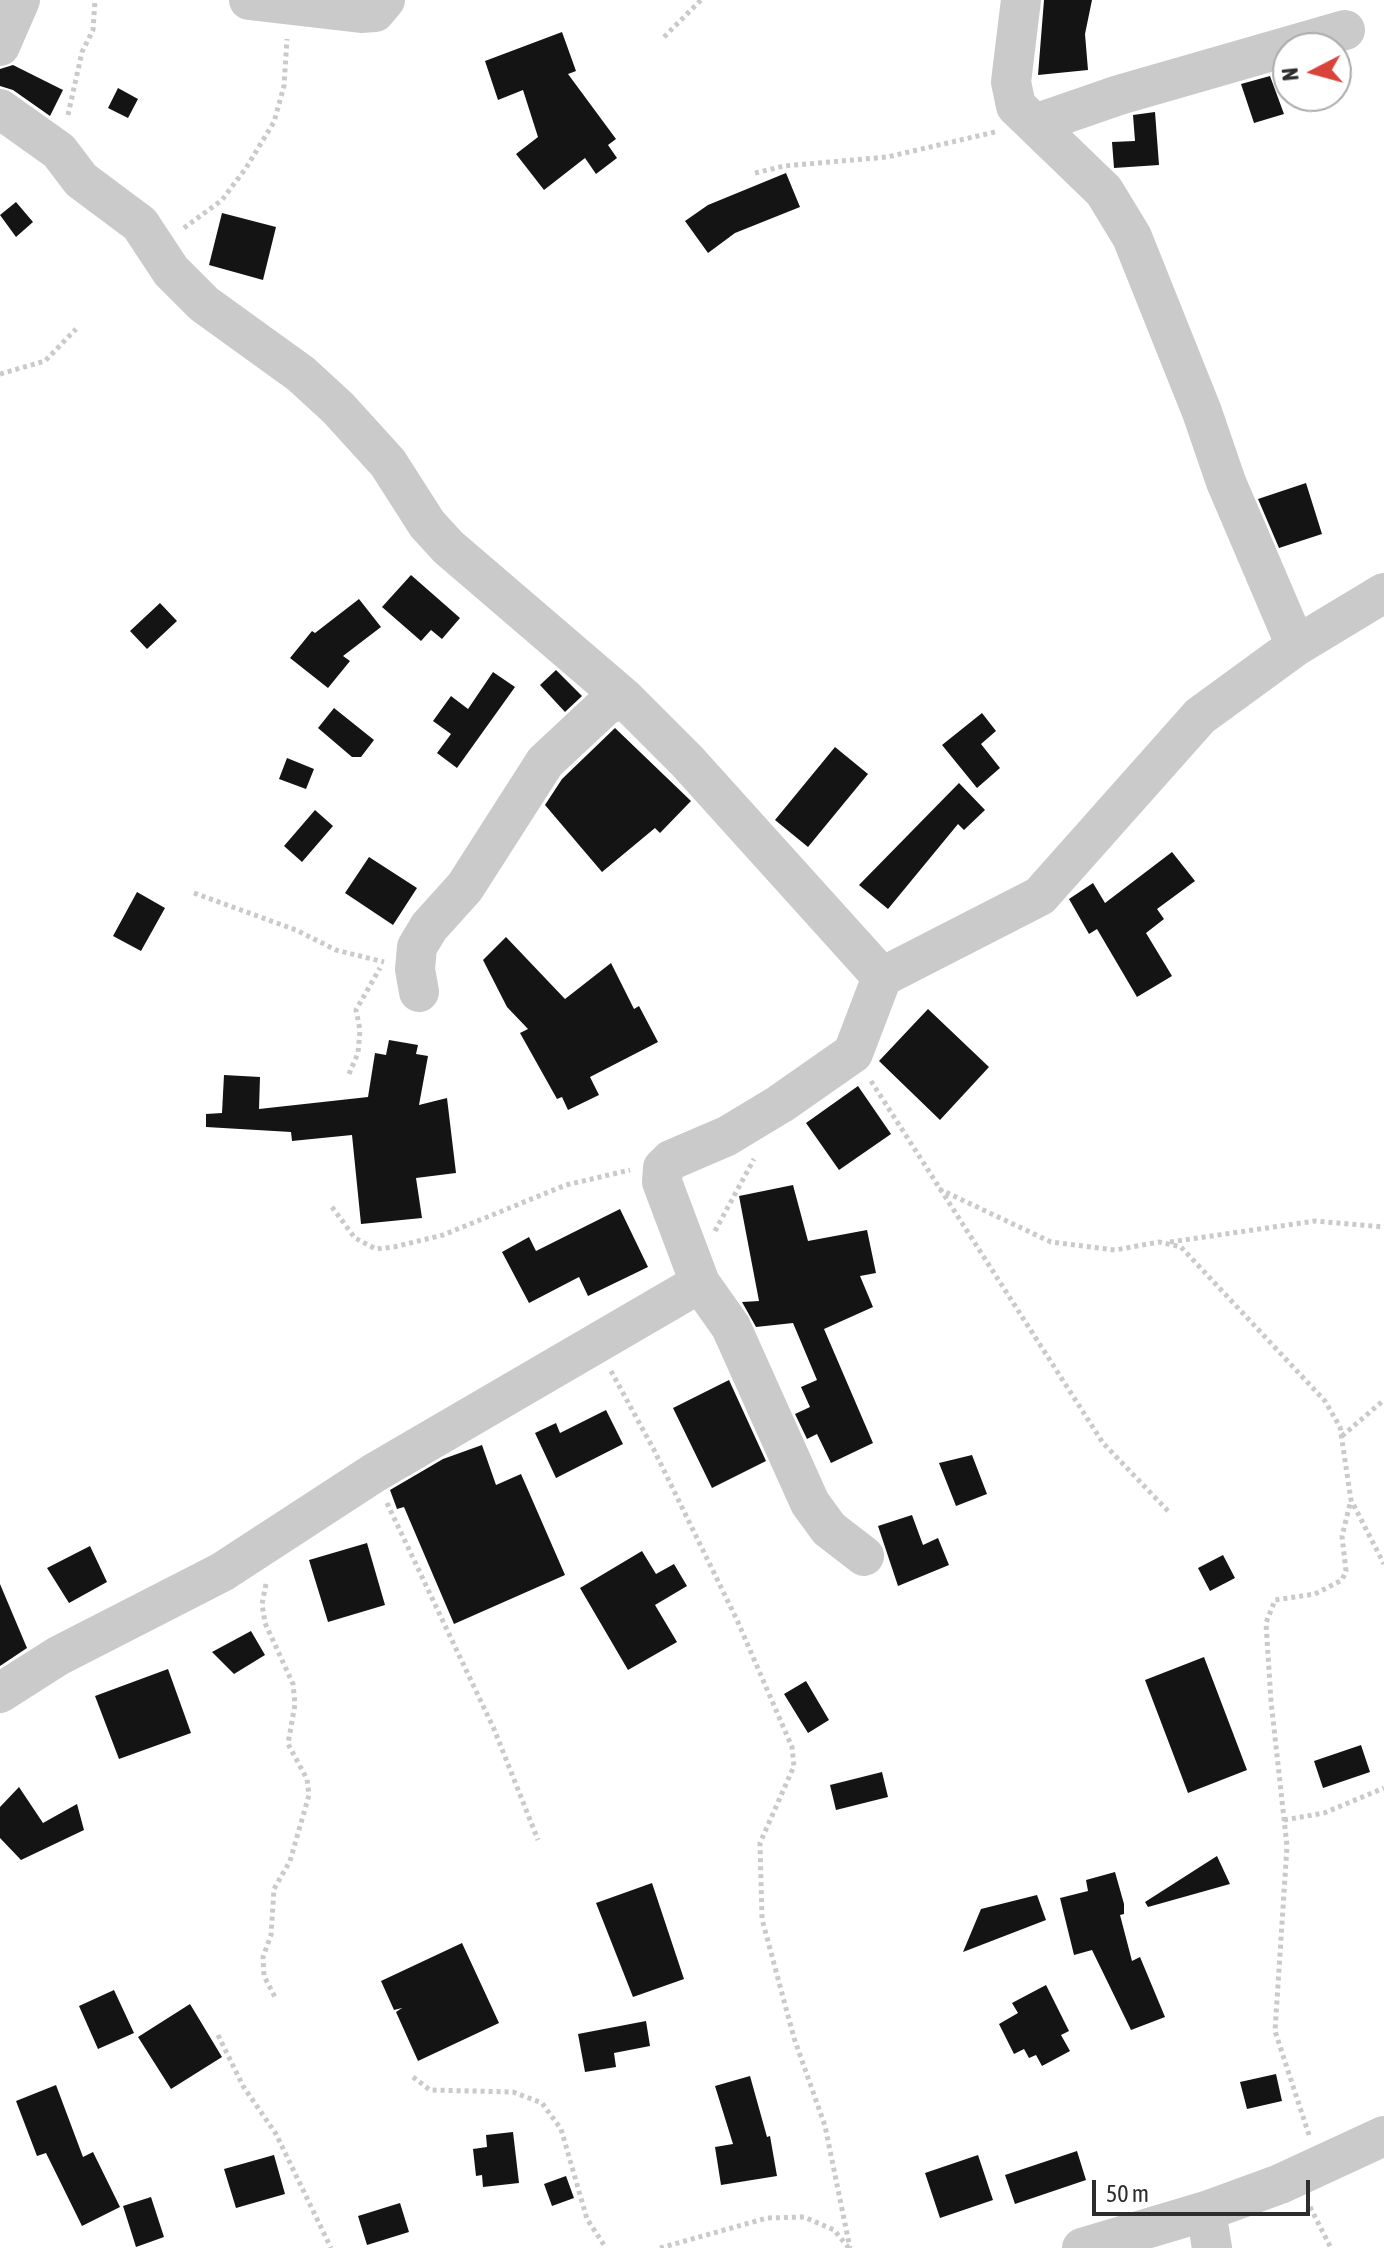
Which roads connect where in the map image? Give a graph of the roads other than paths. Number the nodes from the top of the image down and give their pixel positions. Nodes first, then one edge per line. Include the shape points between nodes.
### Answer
1 (20, 0) edge
2 (249, 0) edge
3 (385, 0) edge
4 (1021, 0) edge
5 (1345, 30) dead end
6 (0, 46) edge
7 (0, 109) edge
8 (1035, 124) junction
9 (1384, 593) edge
10 (1296, 646) junction
11 (624, 698) junction
12 (882, 977) junction
13 (419, 992) dead end
14 (697, 1274) junction
15 (864, 1556) dead end
16 (0, 1693) edge
17 (1384, 2136) edge
18 (1209, 2229) edge
19 (1082, 2248) edge

1 - 6 street
2 - 3 street via 361,13 375,12
4 - 8 street via 1011,82 1016,106
5 - 8 street
7 - 11 street via 59,151 81,180 140,224 155,250 204,304 301,374 338,408 388,463 448,547
8 - 10 street via 1104,191 1132,237
9 - 10 street
10 - 12 street via 1200,716 1040,896
11 - 12 street
11 - 13 street via 606,705 545,762 465,887 400,956 415,969
12 - 14 street via 853,1053 754,1120 693,1147 663,1168 662,1182
14 - 15 street via 731,1327 810,1503 829,1529
14 - 16 street via 596,1344 374,1473 271,1543 58,1656
17 - 18 street
18 - 19 street

